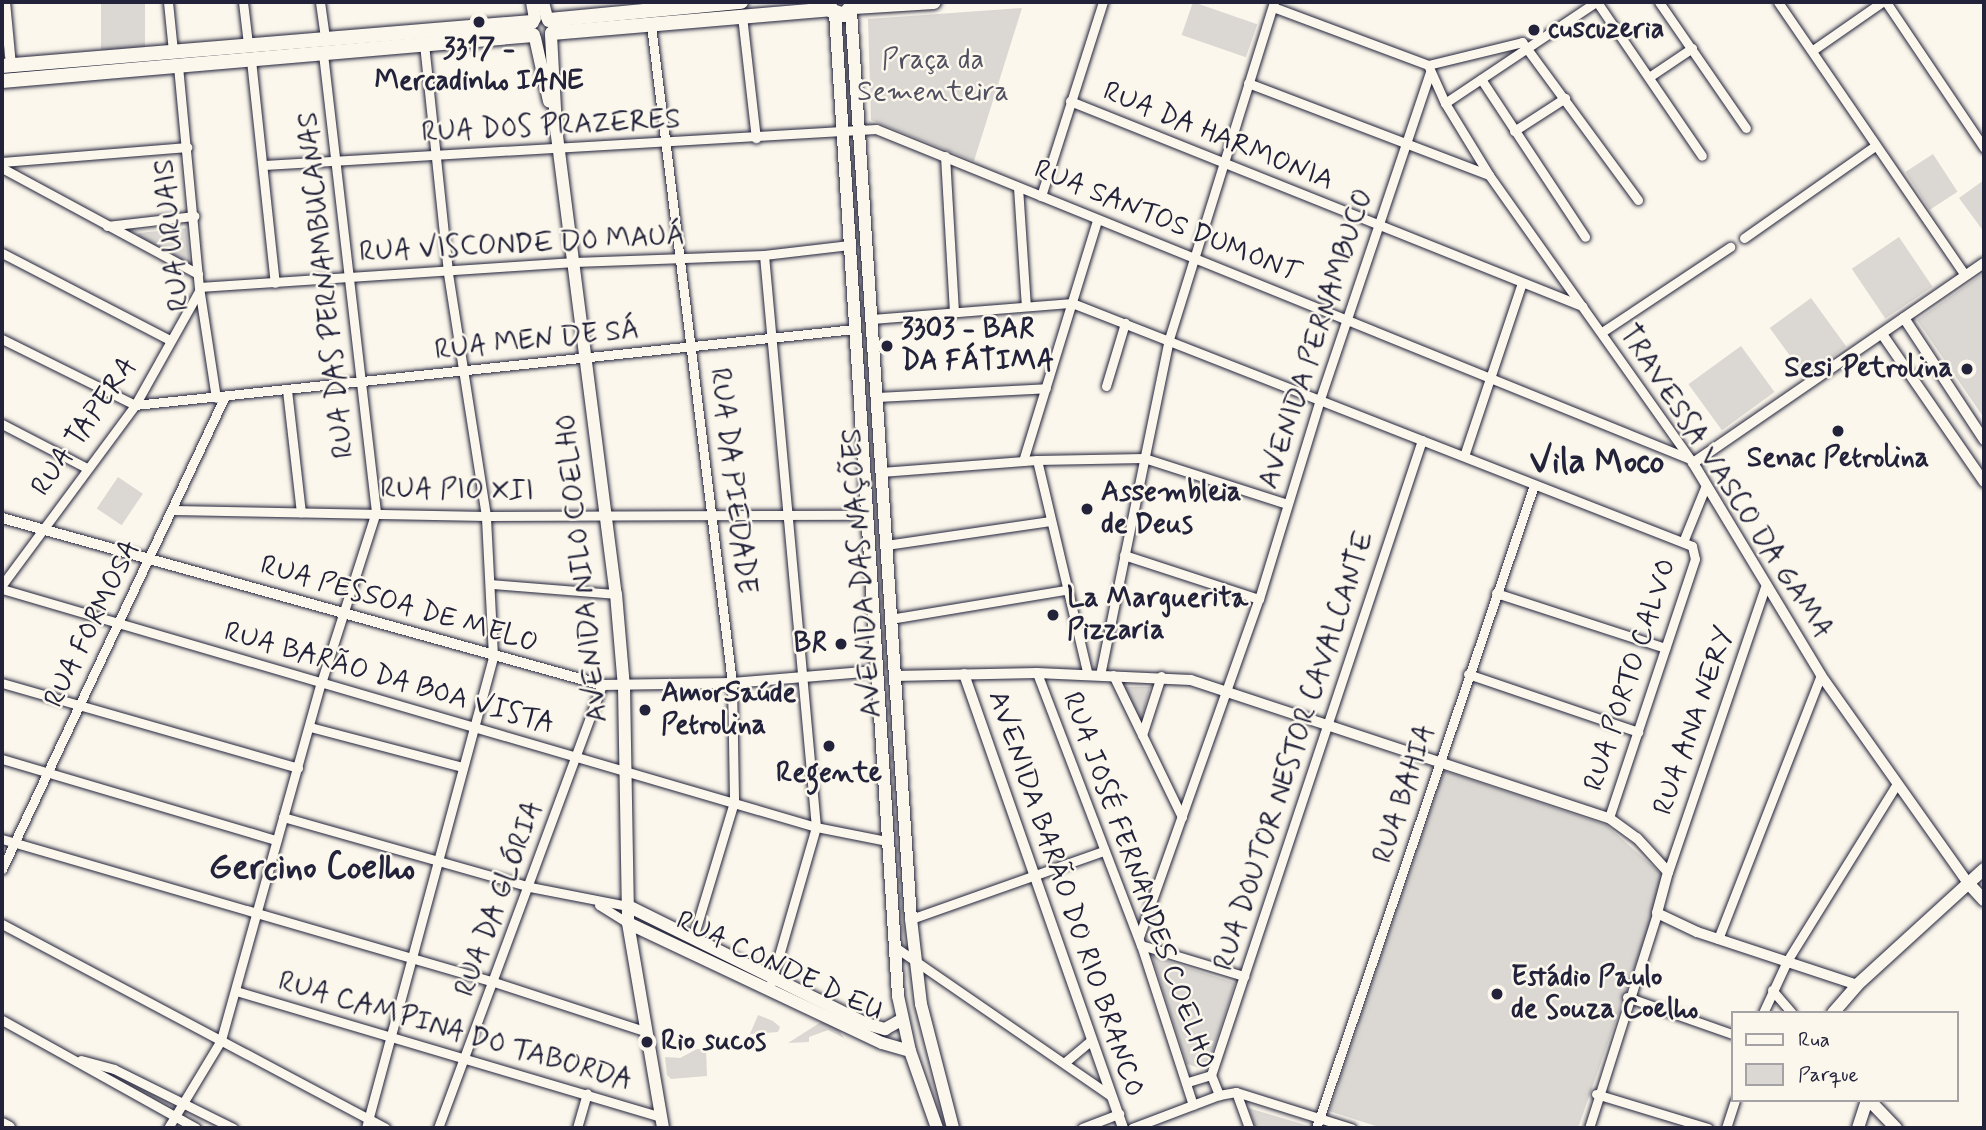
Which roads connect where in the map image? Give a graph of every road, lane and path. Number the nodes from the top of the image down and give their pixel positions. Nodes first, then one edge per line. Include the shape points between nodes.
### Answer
1 (5, 2) edge
2 (168, 2) edge
3 (243, 2) edge
4 (320, 2) edge
5 (532, 2) edge
6 (542, 2) edge
7 (934, 2) edge
8 (1104, 2) edge
9 (1597, 2) edge
10 (1659, 2) edge
11 (1778, 2) edge
12 (1884, 2) edge
13 (1273, 4) edge
14 (853, 7) edge
15 (831, 8) edge
16 (742, 9) edge
17 (651, 25) junction
18 (542, 28) junction
19 (248, 44) junction
20 (424, 45) junction
21 (324, 46) junction
22 (1692, 48) junction
23 (1531, 49) junction
24 (1813, 50) junction
25 (173, 51) junction
26 (251, 60) junction
27 (6, 65) edge
28 (178, 66) junction
29 (1429, 69) junction
30 (1649, 77) junction
31 (1481, 79) junction
32 (2, 80) edge
33 (1248, 83) junction
34 (1565, 98) junction
35 (1070, 101) junction
36 (1445, 103) junction
37 (1746, 128) dead end
38 (840, 131) junction
39 (859, 131) junction
40 (1514, 131) junction
41 (756, 138) junction
42 (666, 143) junction
43 (1405, 144) junction
44 (187, 146) junction
45 (1875, 146) junction
46 (1984, 148) edge
47 (558, 150) junction
48 (436, 156) junction
49 (945, 156) junction
50 (1702, 156) dead end
51 (337, 162) junction
52 (1222, 164) junction
53 (264, 165) junction
54 (3, 170) edge
55 (1489, 175) junction
56 (1018, 187) junction
57 (1041, 196) junction
58 (1638, 200) dead end
59 (194, 216) junction
60 (1097, 220) junction
61 (1377, 225) junction
62 (105, 227) junction
63 (1585, 237) dead end
64 (1744, 238) dead end
65 (849, 245) junction
66 (1730, 247) dead end
67 (2, 253) edge
68 (764, 255) junction
69 (680, 258) junction
70 (1191, 258) junction
71 (574, 262) junction
72 (1984, 263) edge
73 (448, 272) junction
74 (198, 274) junction
75 (1965, 275) junction
76 (349, 278) junction
77 (275, 283) junction
78 (1522, 283) junction
79 (199, 289) junction
80 (1072, 303) junction
81 (1026, 306) junction
82 (1583, 306) junction
83 (954, 310) junction
84 (1905, 318) junction
85 (872, 319) junction
86 (1346, 320) junction
87 (1125, 323) junction
88 (854, 329) junction
89 (1602, 332) junction
90 (1882, 334) junction
91 (2, 339) edge
92 (170, 340) junction
93 (772, 340) junction
94 (1168, 340) junction
95 (692, 349) junction
96 (586, 355) junction
97 (463, 373) junction
98 (1491, 379) junction
99 (362, 383) junction
100 (1106, 386) dead end
101 (1046, 388) junction
102 (287, 390) junction
103 (877, 397) junction
104 (220, 398) junction
105 (1320, 399) junction
106 (135, 405) junction
107 (2, 424) edge
108 (1422, 440) junction
109 (1984, 440) edge
110 (1464, 456) junction
111 (1144, 458) junction
112 (1037, 460) junction
113 (1023, 461) junction
114 (1691, 461) junction
115 (87, 468) junction
116 (881, 472) junction
117 (1984, 482) edge
118 (1534, 485) junction
119 (1706, 485) junction
120 (1287, 504) junction
121 (173, 510) junction
122 (302, 512) junction
123 (376, 512) junction
124 (607, 515) junction
125 (867, 515) junction
126 (486, 516) junction
127 (712, 517) junction
128 (790, 517) junction
129 (2, 518) edge
130 (1049, 521) junction
131 (40, 531) junction
132 (1688, 544) junction
133 (886, 545) junction
134 (1124, 555) junction
135 (150, 558) junction
136 (888, 579) junction
137 (870, 580) junction
138 (491, 584) junction
139 (1766, 584) junction
140 (2, 587) edge
141 (1066, 590) junction
142 (1496, 593) junction
143 (616, 594) junction
144 (1259, 599) junction
145 (342, 612) junction
146 (890, 619) junction
147 (117, 625) junction
148 (1665, 648) junction
149 (493, 656) junction
150 (875, 671) junction
151 (1037, 673) junction
152 (964, 674) junction
153 (1468, 674) junction
154 (1087, 675) junction
155 (1100, 675) junction
156 (1113, 675) junction
157 (1821, 675) junction
158 (894, 676) junction
159 (1161, 677) junction
160 (805, 678) junction
161 (2, 683) edge
162 (321, 683) junction
163 (732, 683) junction
164 (602, 685) junction
165 (624, 687) junction
166 (1226, 691) junction
167 (78, 708) junction
168 (1328, 726) junction
169 (310, 727) junction
170 (475, 727) junction
171 (1638, 732) junction
172 (1142, 735) junction
173 (577, 758) junction
174 (900, 758) junction
175 (2, 759) edge
176 (883, 761) junction
177 (1441, 763) junction
178 (463, 767) junction
179 (298, 768) junction
180 (624, 768) junction
181 (48, 774) junction
182 (1896, 785) junction
183 (734, 802) junction
184 (283, 817) junction
185 (1182, 817) junction
186 (1609, 818) junction
187 (816, 827) junction
188 (2, 839) edge
189 (276, 840) junction
190 (887, 841) junction
191 (15, 843) junction
192 (1103, 851) junction
193 (438, 860) junction
194 (2, 869) edge
195 (1984, 869) edge
196 (1668, 872) junction
197 (1032, 873) junction
198 (1968, 883) junction
199 (530, 887) junction
200 (1984, 900) edge
201 (598, 904) junction
202 (628, 906) junction
203 (1657, 913) junction
204 (256, 914) junction
205 (911, 919) junction
206 (628, 923) junction
207 (2, 924) edge
208 (693, 939) junction
209 (1718, 939) junction
210 (1140, 941) junction
211 (895, 947) junction
212 (413, 959) junction
213 (915, 960) junction
214 (1787, 961) junction
215 (1244, 976) junction
216 (494, 982) junction
217 (771, 985) junction
218 (1857, 985) junction
219 (1772, 990) junction
220 (236, 991) junction
221 (1627, 997) junction
222 (1764, 1011) edge
223 (1790, 1011) edge
224 (1835, 1011) edge
225 (2, 1020) edge
226 (901, 1020) junction
227 (644, 1031) junction
228 (1730, 1033) edge
229 (393, 1035) junction
230 (1091, 1040) junction
231 (221, 1041) junction
232 (910, 1051) junction
233 (466, 1056) junction
234 (77, 1059) junction
235 (1064, 1063) junction
236 (1211, 1075) junction
237 (1188, 1082) junction
238 (1236, 1092) junction
239 (587, 1093) junction
240 (1596, 1094) junction
241 (1219, 1095) junction
242 (1111, 1096) junction
243 (1734, 1102) edge
244 (1867, 1102) edge
245 (1870, 1102) edge
246 (184, 1103) junction
247 (1193, 1105) junction
248 (1119, 1114) junction
249 (175, 1118) junction
250 (1319, 1118) junction
251 (662, 1123) edge
252 (2, 1125) edge
253 (367, 1126) edge
254 (8, 1128) edge
255 (168, 1128) edge
256 (196, 1128) edge
257 (233, 1128) edge
258 (385, 1128) edge
259 (438, 1128) edge
260 (577, 1128) edge
261 (937, 1128) edge
262 (953, 1128) edge
263 (1082, 1128) edge
264 (1124, 1128) edge
265 (1132, 1128) edge
266 (1249, 1128) edge
267 (1316, 1128) edge
268 (1351, 1128) edge
269 (1588, 1128) edge
270 (1708, 1128) edge
271 (1726, 1128) edge
272 (1858, 1128) edge
273 (1896, 1128) edge

1 - 27 street
2 - 25 street
3 - 19 street
4 - 21 street, RUA DAS PERNAMBUCANAS
5 - 18 main road
6 - 18 main road
7 - 14 main road
8 - 35 street
9 - 23 street
9 - 30 street
10 - 22 street
11 - 24 street
12 - 24 street
12 - 46 street
13 - 29 street
13 - 33 street
14 - 15 main road
14 - 39 main road, AVENIDA DAS NAÇÕES
15 - 16 main road
15 - 38 main road, AVENIDA DAS NAÇÕES
16 - 17 main road
16 - 18 main road
16 - 41 street
17 - 18 main road
17 - 42 street, RUA DA PIEDADE
18 - 20 main road
18 - 21 main road
18 - 47 main road, AVENIDA NILO COELHO
19 - 21 main road
19 - 25 main road
20 - 21 main road
20 - 48 street
21 - 26 main road
21 - 51 street, RUA DAS PERNAMBUCANAS
22 - 30 street
22 - 37 street
23 - 29 street via 1522,42 1511,43
23 - 31 street
23 - 34 street
24 - 45 street
25 - 27 main road
26 - 28 main road
26 - 53 street
28 - 32 main road
28 - 44 street, RUA URUAIS
29 - 36 street, TRAVESSA VASCO DA GAMA
29 - 43 street, AVENIDA PERNAMBUCO
30 - 50 street
31 - 36 street
31 - 40 street
33 - 43 street
33 - 52 street
34 - 40 street
34 - 58 street
35 - 52 street, RUA DA HARMONIA
35 - 57 street
36 - 55 street, TRAVESSA VASCO DA GAMA
38 - 39 street, RUA SANTOS DUMONT
38 - 41 street, RUA DOS PRAZERES
38 - 65 main road, AVENIDA DAS NAÇÕES
39 - 49 street, RUA SANTOS DUMONT via 876,129
39 - 85 main road, AVENIDA DAS NAÇÕES
40 - 63 street
41 - 42 street, RUA DOS PRAZERES
42 - 47 street, RUA DOS PRAZERES
42 - 69 street, RUA DA PIEDADE
43 - 55 street
43 - 61 street, AVENIDA PERNAMBUCO
44 - 54 street
44 - 59 street, RUA URUAIS
45 - 64 street
45 - 75 street
47 - 48 street, RUA DOS PRAZERES
47 - 71 main road, AVENIDA NILO COELHO
48 - 51 street, RUA DOS PRAZERES
48 - 73 street
49 - 56 street, RUA SANTOS DUMONT
49 - 83 street
51 - 53 street, RUA DOS PRAZERES
51 - 76 street, RUA DAS PERNAMBUCANAS
52 - 61 street, RUA DA HARMONIA
52 - 70 street
53 - 77 street
54 - 62 street
55 - 82 street, TRAVESSA VASCO DA GAMA
56 - 57 street, RUA SANTOS DUMONT
56 - 81 street
57 - 60 street, RUA SANTOS DUMONT
59 - 62 street
59 - 74 street, RUA URUAIS
60 - 70 street, RUA SANTOS DUMONT
60 - 80 street
61 - 78 street, RUA DA HARMONIA
61 - 86 street, AVENIDA PERNAMBUCO
62 - 74 street
65 - 68 street, RUA VISCONDE DO MAUÁ
65 - 88 main road, AVENIDA DAS NAÇÕES
66 - 89 street
67 - 92 street
68 - 69 street, RUA VISCONDE DO MAUÁ
68 - 93 street
69 - 71 street, RUA VISCONDE DO MAUÁ
69 - 95 street, RUA DA PIEDADE
70 - 86 street, RUA SANTOS DUMONT
70 - 94 street
71 - 73 street, RUA VISCONDE DO MAUÁ
71 - 96 main road, AVENIDA NILO COELHO
72 - 75 street
73 - 76 street, RUA VISCONDE DO MAUÁ
73 - 97 street
74 - 79 street, RUA URUAIS
75 - 84 street
76 - 77 street, RUA VISCONDE DO MAUÁ
76 - 99 street, RUA DAS PERNAMBUCANAS
77 - 79 street, RUA VISCONDE DO MAUÁ
78 - 82 street, RUA DA HARMONIA
78 - 98 street
79 - 92 street, RUA TAPERA
79 - 104 street, RUA URUAIS
80 - 81 street
80 - 87 street
80 - 101 street
81 - 83 street
82 - 89 street, TRAVESSA VASCO DA GAMA
83 - 85 street
84 - 90 street
84 - 109 street
85 - 103 main road, AVENIDA DAS NAÇÕES
86 - 98 street, RUA SANTOS DUMONT
86 - 105 street, AVENIDA PERNAMBUCO
87 - 94 street
87 - 100 street
88 - 93 street, RUA MEN DE SÁ
88 - 125 main road, AVENIDA DAS NAÇÕES
89 - 114 street, TRAVESSA VASCO DA GAMA
90 - 114 street
90 - 117 street
91 - 106 street
92 - 106 street, RUA TAPERA
93 - 95 street, RUA MEN DE SÁ
93 - 128 street
94 - 105 street
94 - 111 street
95 - 96 street, RUA MEN DE SÁ
95 - 127 street, RUA DA PIEDADE
96 - 97 street, RUA MEN DE SÁ
96 - 124 main road, AVENIDA NILO COELHO
97 - 99 street, RUA MEN DE SÁ
97 - 126 street
98 - 110 street
98 - 114 street, RUA SANTOS DUMONT
99 - 102 street, RUA MEN DE SÁ
99 - 123 street, RUA DAS PERNAMBUCANAS
101 - 103 street
101 - 113 street
102 - 104 street, RUA MEN DE SÁ
102 - 122 street
103 - 116 main road, AVENIDA DAS NAÇÕES
104 - 106 street, RUA MEN DE SÁ
104 - 121 street, RUA FORMOSA
105 - 108 street
105 - 120 street, AVENIDA PERNAMBUCO
106 - 115 street, RUA TAPERA
107 - 115 street
108 - 110 street
108 - 168 street, RUA DOUTOR NESTOR CAVALCANTE
110 - 118 street
111 - 112 street
111 - 120 street
111 - 134 street
112 - 113 street
112 - 130 street
113 - 116 street
114 - 119 street, TRAVESSA VASCO DA GAMA
115 - 131 street, RUA TAPERA
116 - 133 main road, AVENIDA DAS NAÇÕES
118 - 132 street
118 - 142 street, RUA BAHIA
119 - 132 street, RUA PORTO CALVO
119 - 139 street, TRAVESSA VASCO DA GAMA
120 - 144 street, AVENIDA PERNAMBUCO
121 - 122 street, RUA PIO XII
121 - 135 street, RUA FORMOSA
122 - 123 street, RUA PIO XII
123 - 126 street, RUA PIO XII
123 - 145 street
124 - 126 street, RUA PIO XII
124 - 127 street, RUA PIO XII
124 - 143 main road, AVENIDA NILO COELHO
125 - 128 street, RUA PIO XII
125 - 137 main road, AVENIDA DAS NAÇÕES
126 - 138 street
127 - 128 street, RUA PIO XII
127 - 163 street, RUA DA PIEDADE
128 - 160 street
129 - 131 street, RUA PESSOA DE MELO
130 - 133 street
130 - 141 street
131 - 135 street, RUA PESSOA DE MELO
131 - 140 street, RUA TAPERA
132 - 148 street, RUA PORTO CALVO via 1695,559
133 - 136 main road, AVENIDA DAS NAÇÕES
134 - 144 street
134 - 155 street
135 - 145 street, RUA PESSOA DE MELO
135 - 147 street, RUA FORMOSA
136 - 137 main road
136 - 146 main road, AVENIDA DAS NAÇÕES
137 - 150 main road, AVENIDA DAS NAÇÕES
138 - 143 street
138 - 149 street
139 - 157 street, TRAVESSA VASCO DA GAMA
139 - 196 street, RUA ANA NERY
140 - 147 street, RUA BARÃO DA BOA VISTA
141 - 146 street
141 - 154 street
142 - 148 street
142 - 153 street, RUA BAHIA
143 - 165 main road, AVENIDA NILO COELHO
144 - 166 street, AVENIDA PERNAMBUCO
145 - 149 street, RUA PESSOA DE MELO
145 - 162 street
146 - 158 main road, AVENIDA DAS NAÇÕES
147 - 162 street, RUA BARÃO DA BOA VISTA
147 - 167 street, RUA FORMOSA
148 - 171 street, RUA PORTO CALVO
149 - 164 street, RUA PESSOA DE MELO
149 - 170 street
150 - 160 street, RUA PESSOA DE MELO
150 - 176 main road, AVENIDA DAS NAÇÕES
151 - 152 street
151 - 154 street
151 - 192 street, RUA JOSÉ FERNANDES COELHO
152 - 158 street
152 - 197 street, AVENIDA BARÃO DO RIO BRANCO
153 - 171 street
153 - 177 street, RUA BAHIA
154 - 155 street
155 - 156 street
156 - 159 street
156 - 172 street
157 - 182 street, TRAVESSA VASCO DA GAMA
157 - 209 street
158 - 174 main road, AVENIDA DAS NAÇÕES
159 - 166 street
159 - 172 street
160 - 163 street, RUA PESSOA DE MELO
160 - 187 street
161 - 167 street
162 - 169 street
162 - 170 street, RUA BARÃO DA BOA VISTA
163 - 165 street, RUA PESSOA DE MELO
163 - 183 street, RUA DA PIEDADE
164 - 165 street, RUA PESSOA DE MELO
164 - 173 street, RUA DA GLÓRIA
165 - 180 main road, AVENIDA NILO COELHO
166 - 168 street
166 - 185 street, AVENIDA PERNAMBUCO
167 - 179 street
167 - 181 street, RUA FORMOSA
168 - 177 street
168 - 215 street, RUA DOUTOR NESTOR CAVALCANTE
169 - 178 street
169 - 179 street
170 - 173 street, RUA BARÃO DA BOA VISTA
170 - 178 street
171 - 186 street, RUA PORTO CALVO
172 - 185 street
173 - 180 street, RUA BARÃO DA BOA VISTA
173 - 199 street, RUA DA GLÓRIA
174 - 176 main road via 894,766
174 - 205 main road, AVENIDA DAS NAÇÕES
175 - 181 street
176 - 190 main road, AVENIDA DAS NAÇÕES
177 - 186 street
177 - 250 street, RUA BAHIA
178 - 193 street
179 - 184 street
180 - 183 street, RUA BARÃO DA BOA VISTA
180 - 202 main road, AVENIDA NILO COELHO
181 - 189 street
181 - 191 street, RUA FORMOSA
182 - 198 street, TRAVESSA VASCO DA GAMA
182 - 214 street
183 - 187 street, RUA BARÃO DA BOA VISTA
183 - 208 street, RUA DA PIEDADE
184 - 189 street
184 - 193 street
185 - 210 street, AVENIDA PERNAMBUCO
186 - 196 street via 1637,838
187 - 190 street, RUA BARÃO DA BOA VISTA
187 - 217 street
188 - 191 street
189 - 204 street
190 - 211 main road, AVENIDA DAS NAÇÕES
191 - 194 street, RUA FORMOSA
191 - 204 street
192 - 197 street
192 - 210 street, RUA JOSÉ FERNANDES COELHO
193 - 199 street
193 - 212 street
195 - 198 main road
196 - 203 street
197 - 205 street
197 - 230 street, AVENIDA BARÃO DO RIO BRANCO
198 - 200 main road
198 - 218 main road
199 - 201 street
199 - 216 street, RUA DA GLÓRIA
201 - 202 street
201 - 206 street
202 - 206 main road, AVENIDA NILO COELHO
202 - 208 main road, RUA CONDE D EU
203 - 209 street
203 - 221 street
204 - 212 street
204 - 220 street
205 - 213 main road, AVENIDA DAS NAÇÕES
206 - 217 main road, RUA CONDE D EU
206 - 227 main road, AVENIDA NILO COELHO
207 - 231 street
208 - 217 main road, RUA CONDE D EU
209 - 214 street
210 - 215 street
210 - 237 street, RUA JOSÉ FERNANDES COELHO
211 - 213 street
211 - 226 main road, AVENIDA DAS NAÇÕES
212 - 216 street
212 - 229 street
213 - 235 street
213 - 262 main road, AVENIDA DAS NAÇÕES via 921,1004
214 - 218 street
214 - 219 street
215 - 236 street, RUA DOUTOR NESTOR CAVALCANTE
216 - 227 street
216 - 233 street, RUA DA GLÓRIA
217 - 226 main road, RUA CONDE D EU via 876,1028 893,1027
217 - 232 main road, RUA CONDE D EU via 883,1043
218 - 224 main road
219 - 222 street
219 - 223 street
220 - 229 street, RUA CAMPINA DO TABORDA
220 - 231 street
221 - 228 street
221 - 240 street
225 - 234 street
226 - 232 main road, AVENIDA DAS NAÇÕES
227 - 251 main road, AVENIDA NILO COELHO
229 - 233 street, RUA CAMPINA DO TABORDA
229 - 253 street
230 - 235 street
230 - 242 street, AVENIDA BARÃO DO RIO BRANCO
231 - 246 street
231 - 253 street
232 - 261 main road, AVENIDA DAS NAÇÕES
233 - 239 street, RUA CAMPINA DO TABORDA
233 - 259 street, RUA DA GLÓRIA
234 - 246 street via 114,1069
234 - 249 street via 106,1081
235 - 242 street
236 - 237 street
236 - 241 street
237 - 247 street, RUA JOSÉ FERNANDES COELHO
238 - 241 street
238 - 250 street
238 - 266 street
239 - 251 street, RUA CAMPINA DO TABORDA
239 - 260 street
240 - 269 street
240 - 270 street
241 - 247 street
242 - 248 street, AVENIDA BARÃO DO RIO BRANCO
243 - 271 street
244 - 272 main road
245 - 273 main road
246 - 249 street
246 - 257 street
247 - 265 street
248 - 263 street
248 - 264 street, AVENIDA BARÃO DO RIO BRANCO
249 - 255 street
249 - 256 street
250 - 267 street, RUA BAHIA
250 - 268 street
252 - 254 main road
253 - 258 street

